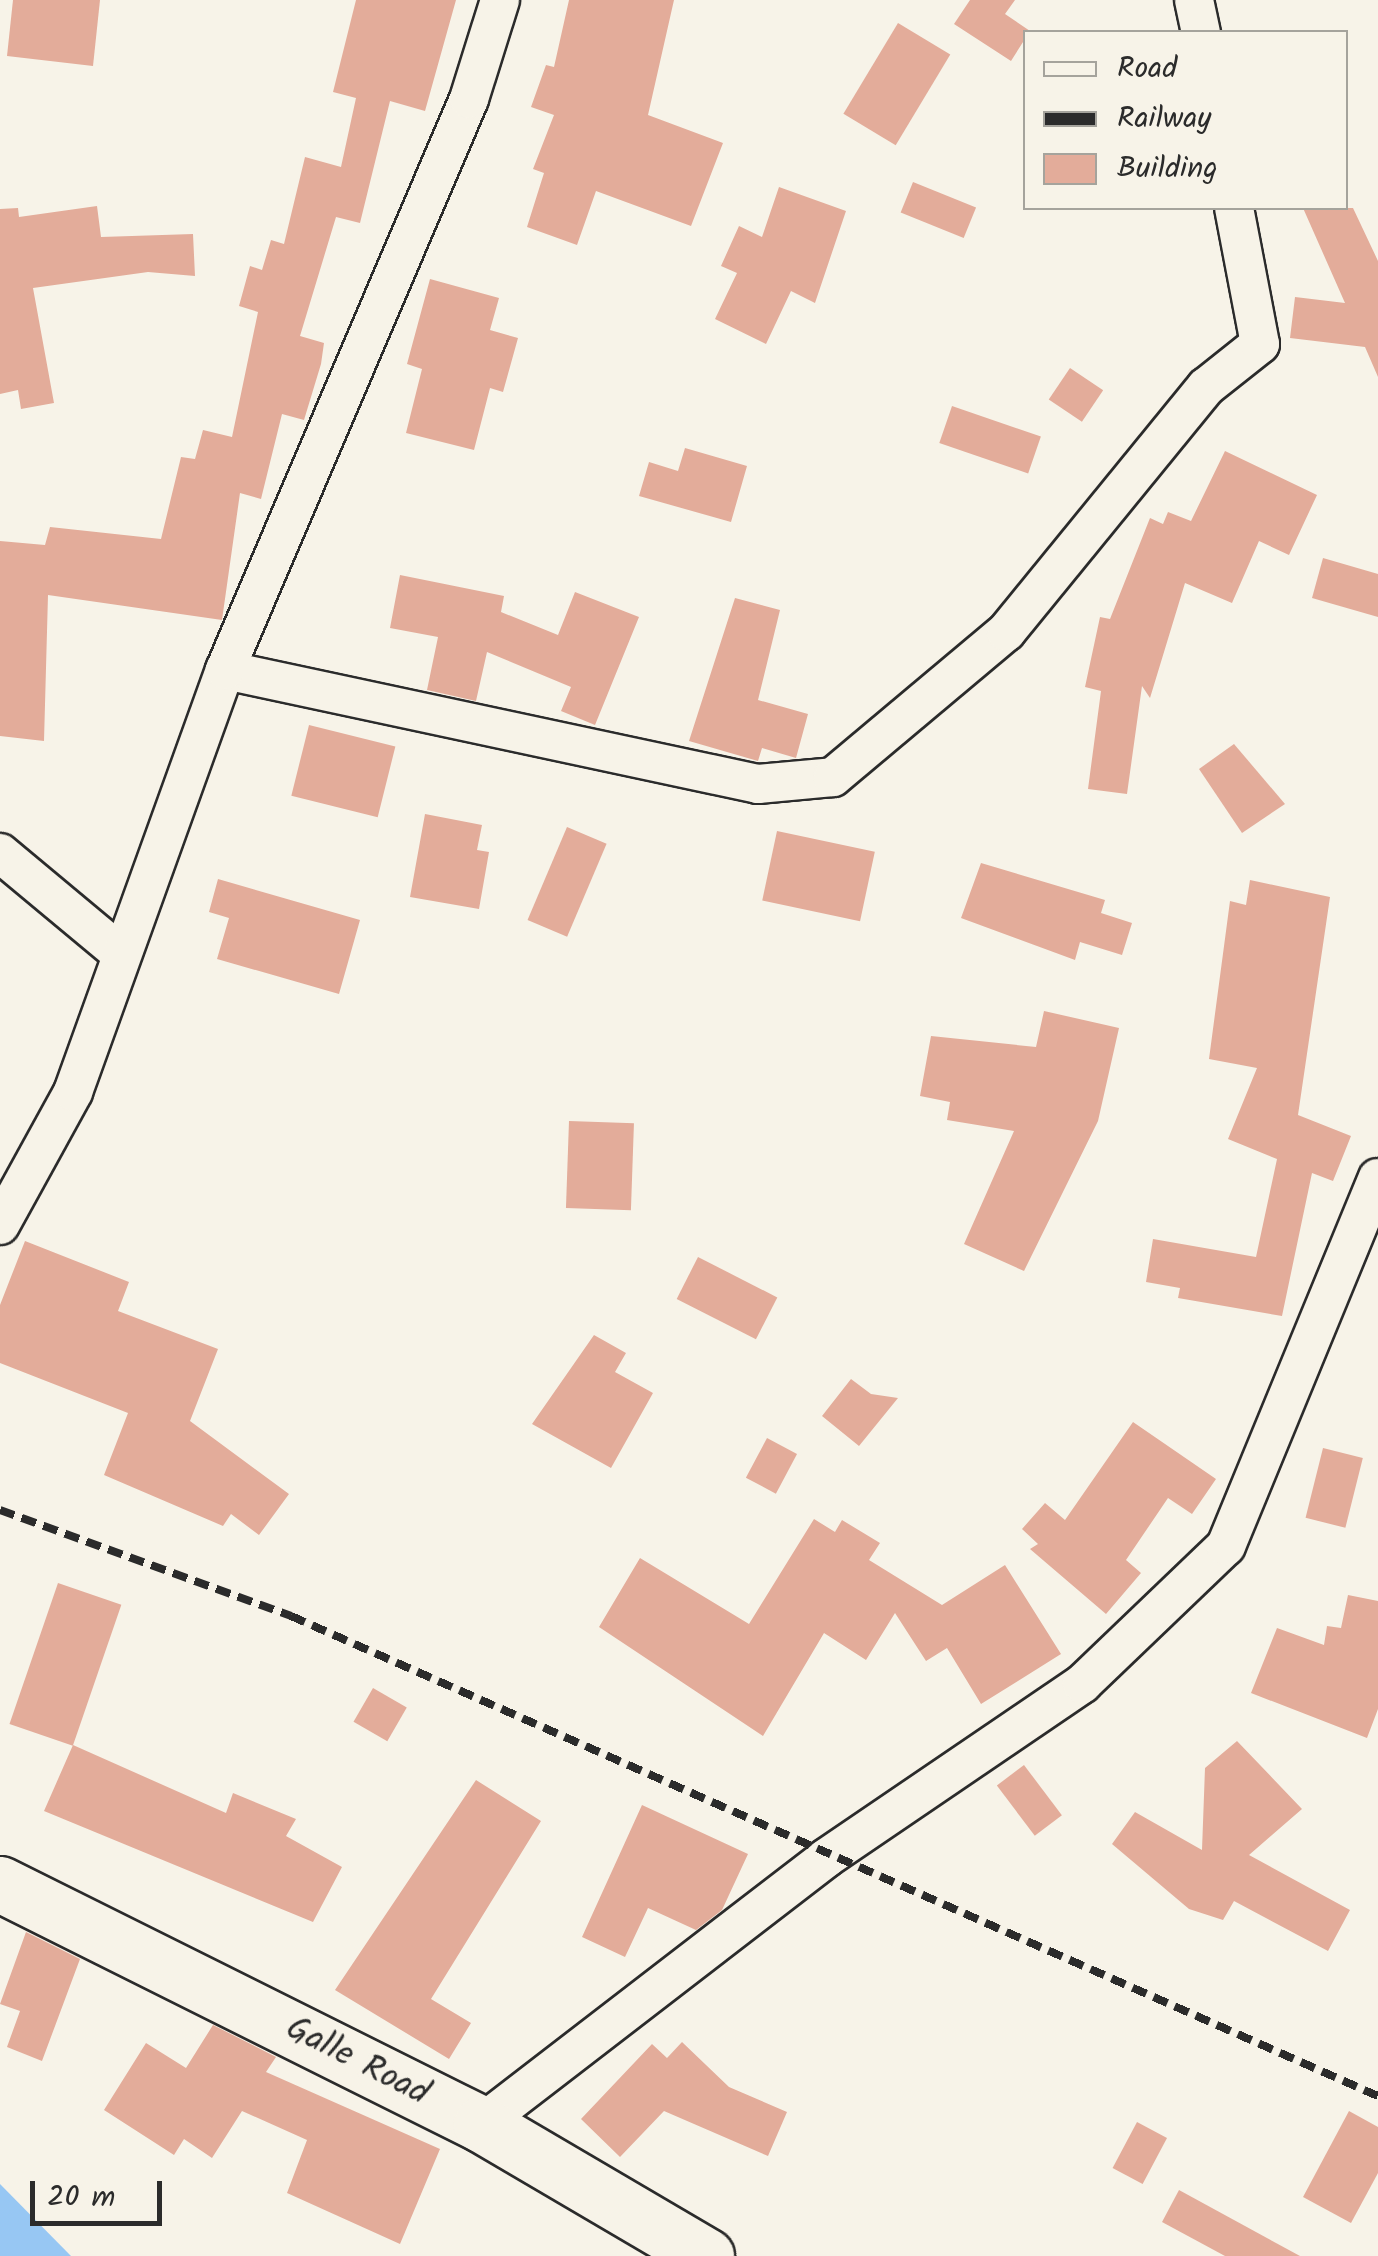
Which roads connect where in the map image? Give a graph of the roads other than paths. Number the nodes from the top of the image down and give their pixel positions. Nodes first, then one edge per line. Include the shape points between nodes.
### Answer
1 (500, 0) edge
2 (1194, 0) edge
3 (1201, 30) edge
4 (1234, 210) edge
5 (224, 670) junction
6 (0, 853) edge
7 (120, 953) junction
8 (1378, 1178) edge
9 (0, 1225) edge
10 (0, 1884) edge
11 (482, 2124) junction
12 (706, 2256) edge

1 - 5 street via 469,100
2 - 3 street
4 - 5 street via 1260,344 1206,388 1006,632 832,777 758,784
5 - 7 street
6 - 7 street
7 - 9 street via 74,1092
8 - 11 street via 1226,1546 1082,1684 826,1858
10 - 11 highway, Galle Road
11 - 12 highway, Galle Road

